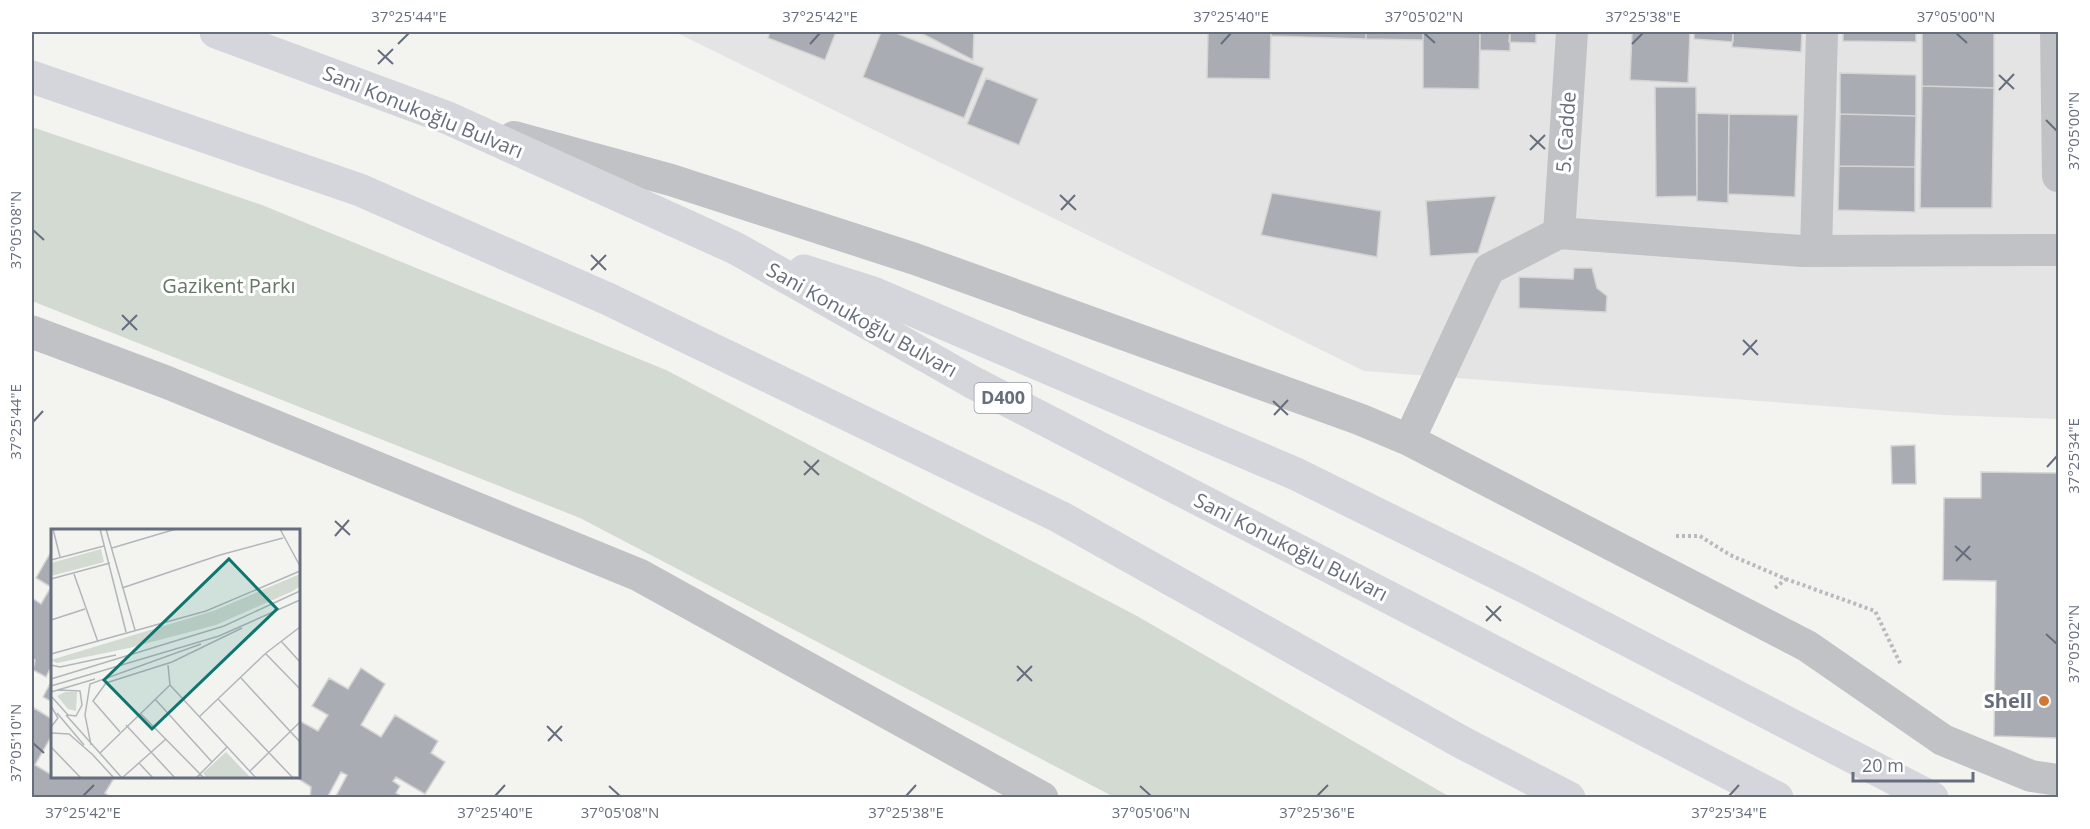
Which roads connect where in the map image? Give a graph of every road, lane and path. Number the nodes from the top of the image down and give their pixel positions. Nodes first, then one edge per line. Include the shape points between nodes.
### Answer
1 (216, 32) edge
2 (1572, 32) edge
3 (1822, 32) edge
4 (2056, 32) edge
5 (32, 77) edge
6 (448, 118) junction
7 (2058, 176) edge
8 (1559, 233) junction
9 (735, 248) junction
10 (2058, 250) edge
11 (1816, 251) junction
12 (32, 333) edge
13 (1409, 440) junction
14 (1786, 579) dead end
15 (1902, 666) dead end
16 (1463, 743) junction
17 (2058, 780) edge
18 (1042, 798) edge
19 (1549, 798) edge
20 (1569, 798) edge
21 (1777, 798) edge
22 (1932, 798) edge

1 - 6 highway, Sani Konukoğlu Bulvarı / D400
2 - 8 street, 5. Cadde
3 - 11 street
4 - 7 street
5 - 16 highway via 360,190 608,299 1060,517
6 - 9 highway, Sani Konukoğlu Bulvarı / D400
6 - 13 street via 671,180 915,259
8 - 11 street
8 - 13 street via 1489,269
9 - 21 highway, Sani Konukoğlu Bulvarı / D400 via 972,382
9 - 22 highway via 873,293 1296,474 1525,587
10 - 11 street
12 - 18 street via 166,382 639,575
13 - 17 street via 1807,646 1943,740 2031,776
14 - 15 path via 1875,611
16 - 19 highway
16 - 20 highway

